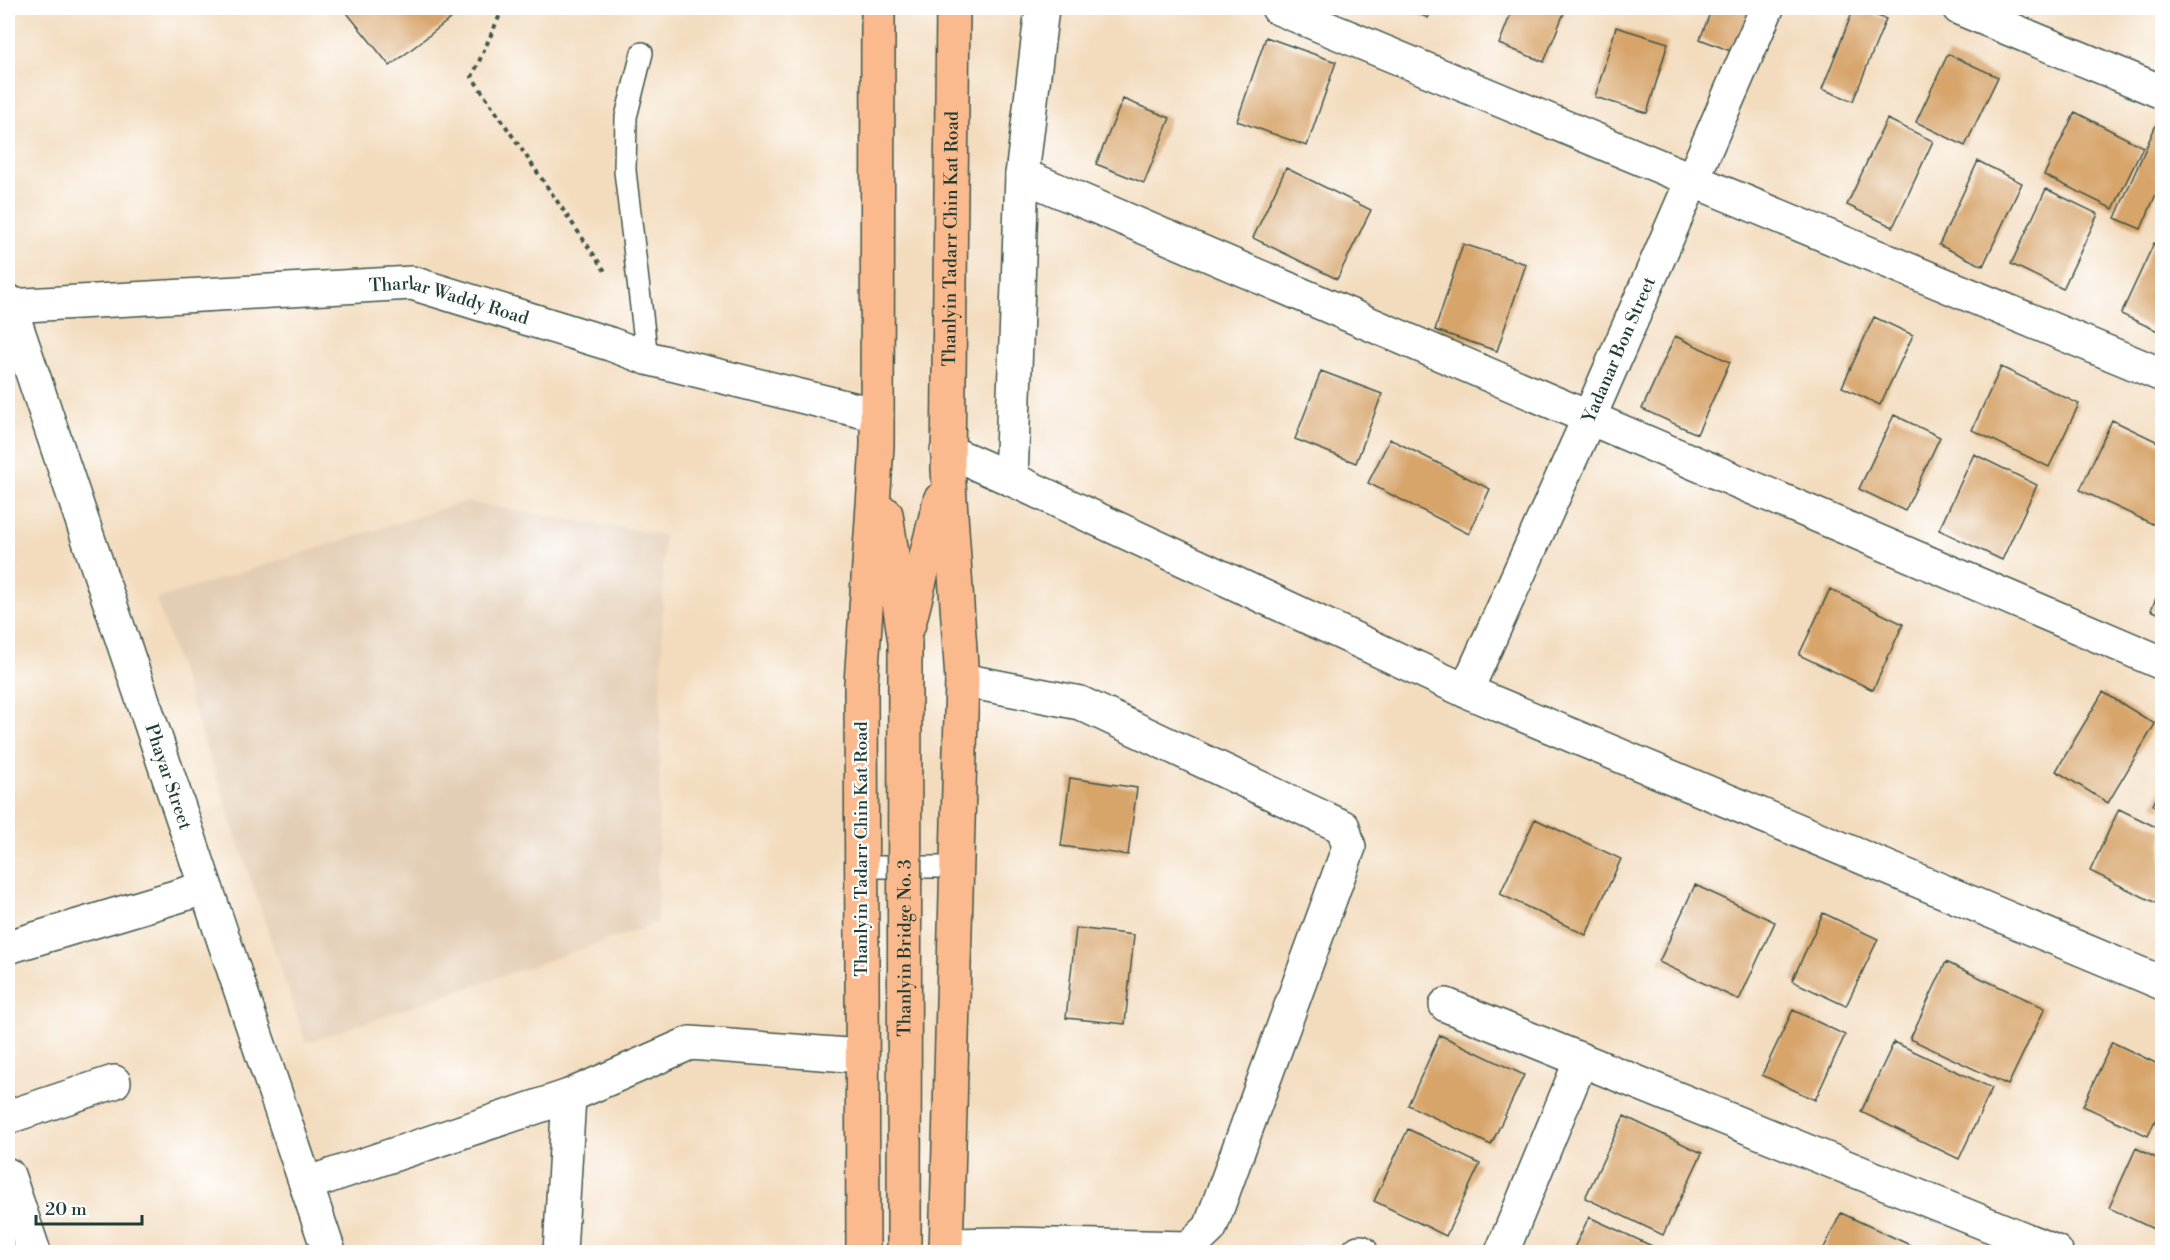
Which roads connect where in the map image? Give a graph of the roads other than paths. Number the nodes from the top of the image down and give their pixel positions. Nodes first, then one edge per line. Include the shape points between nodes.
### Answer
1 (878, 8) edge
2 (953, 8) edge
3 (1042, 8) edge
4 (1278, 8) edge
5 (1767, 8) edge
6 (1959, 8) edge
7 (642, 53) dead end
8 (2163, 92) edge
9 (1022, 176) junction
10 (1692, 179) junction
11 (8, 304) edge
12 (647, 358) junction
13 (2163, 375) edge
14 (1589, 418) junction
15 (877, 431) junction
16 (947, 460) junction
17 (1011, 479) junction
18 (905, 642) junction
19 (2163, 663) edge
20 (962, 680) junction
21 (1466, 691) junction
22 (861, 867) junction
23 (957, 867) junction
24 (206, 888) junction
25 (8, 947) edge
26 (2163, 983) edge
27 (1446, 1005) dead end
28 (861, 1056) junction
29 (1581, 1060) junction
30 (114, 1082) dead end
31 (569, 1096) junction
32 (8, 1117) edge
33 (8, 1174) edge
34 (306, 1184) junction
35 (946, 1249) edge
36 (34, 1252) edge
37 (329, 1252) edge
38 (560, 1252) edge
39 (863, 1252) edge
40 (904, 1252) edge
41 (1502, 1252) edge
42 (2056, 1252) edge

1 - 15 main road, Thanlyin Tadarr Chin Kat Road
2 - 16 main road, Thanlyin Tadarr Chin Kat Road
3 - 9 street
4 - 10 street
5 - 10 street, Yadanar Bon Street
6 - 8 street
7 - 12 lane via 626,117 625,171
9 - 14 street
9 - 17 street
10 - 13 street
10 - 14 street, Yadanar Bon Street
11 - 12 street, Tharlar Waddy Road via 412,283
11 - 24 street, Phayar Street
12 - 15 street, Tharlar Waddy Road
14 - 19 street
14 - 21 street, Yadanar Bon Street
15 - 18 main road, Thanlyin Tadarr Chin Kat Road
15 - 22 main road, Thanlyin Tadarr Chin Kat Road via 861,683
16 - 17 street
16 - 18 main road, Thanlyin Tadarr Chin Kat Road
16 - 20 main road, Thanlyin Tadarr Chin Kat Road
17 - 21 street
18 - 40 main road, Thanlyin Bridge No. 3, bridge
20 - 23 main road, Thanlyin Tadarr Chin Kat Road
20 - 35 street via 1080,703 1343,827 1348,848 1210,1228 1189,1248 1005,1244
21 - 26 street
22 - 23 lane
22 - 28 main road, Thanlyin Tadarr Chin Kat Road
23 - 35 main road, Thanlyin Tadarr Chin Kat Road
24 - 25 street
24 - 34 street, Phayar Street
27 - 29 street
28 - 31 street via 690,1042
28 - 39 main road, Thanlyin Tadarr Chin Kat Road
29 - 41 street
29 - 42 street
30 - 32 street
31 - 34 street
31 - 38 street
33 - 36 street
34 - 37 street, Phayar Street

